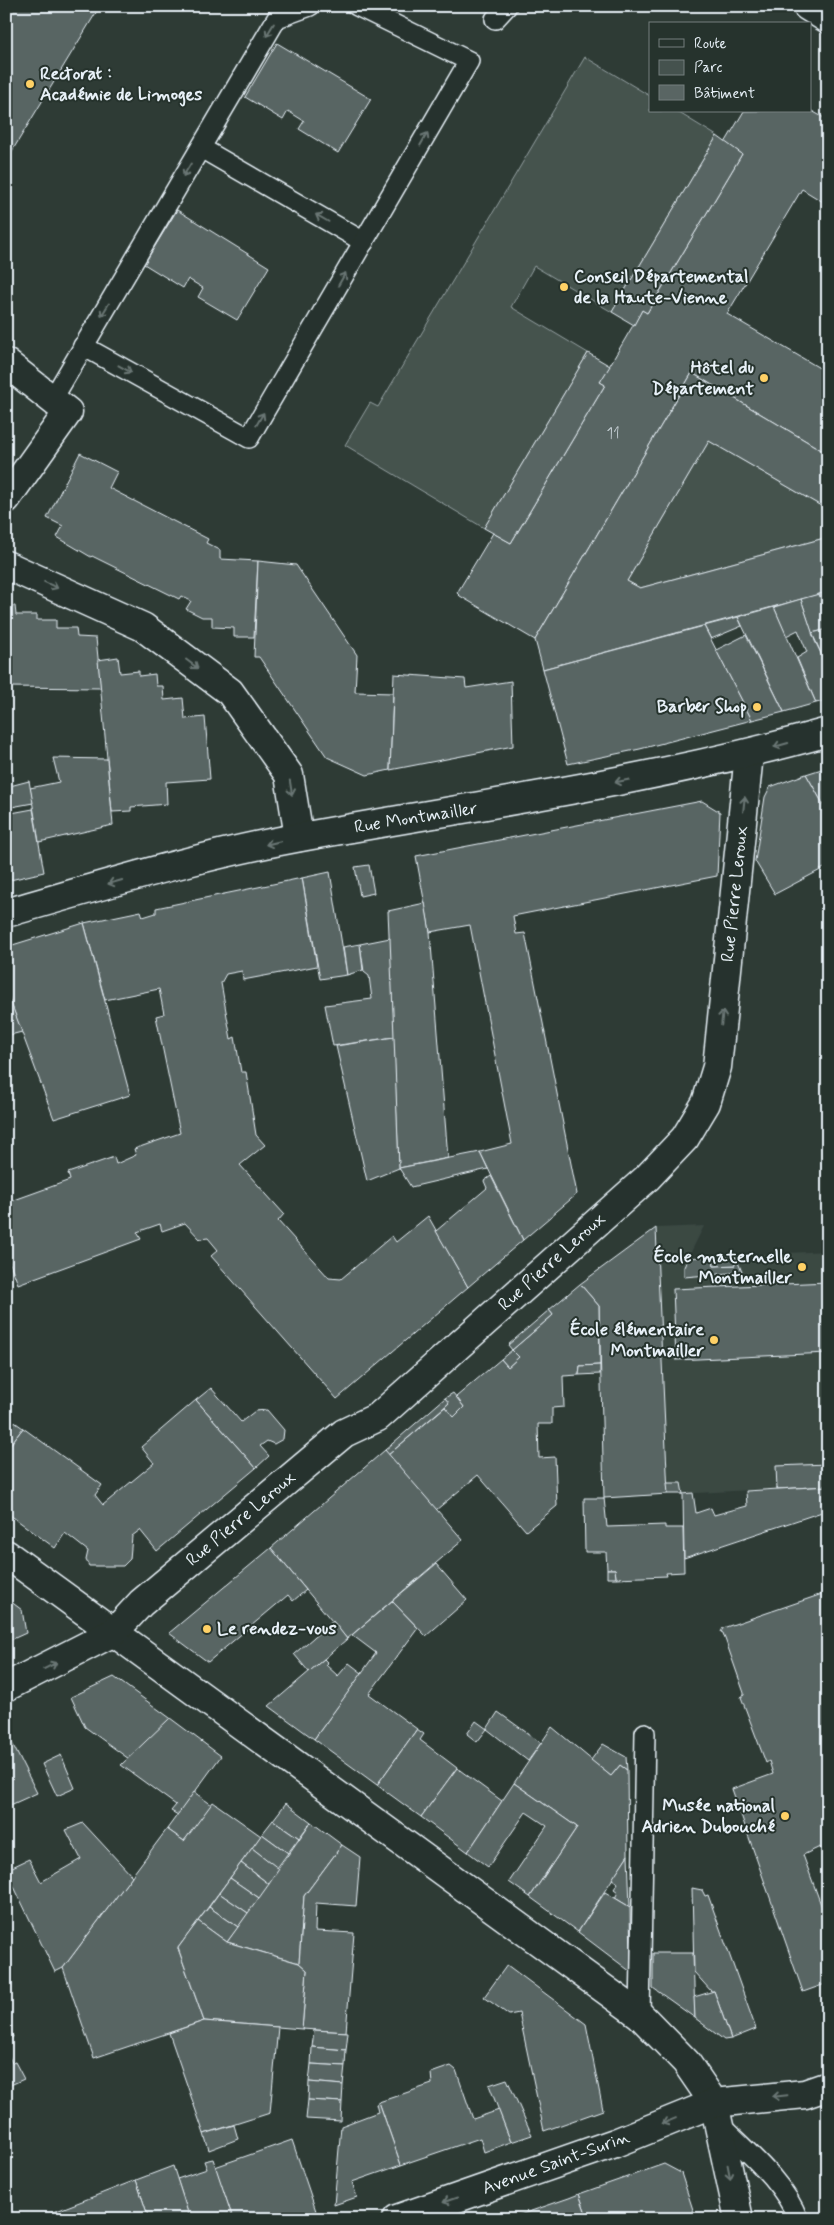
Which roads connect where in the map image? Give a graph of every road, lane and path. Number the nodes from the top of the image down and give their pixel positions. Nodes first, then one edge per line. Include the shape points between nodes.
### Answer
1 (310, 6) edge
2 (357, 6) edge
3 (806, 6) edge
4 (828, 19) edge
5 (201, 148) junction
6 (364, 242) junction
7 (82, 346) junction
8 (6, 363) edge
9 (60, 406) junction
10 (6, 499) edge
11 (6, 565) edge
12 (828, 732) edge
13 (749, 754) junction
14 (299, 837) junction
15 (6, 913) edge
16 (6, 1554) edge
17 (114, 1632) junction
18 (6, 1687) edge
19 (645, 1733) dead end
20 (640, 2015) junction
21 (828, 2086) edge
22 (717, 2114) junction
23 (400, 2218) edge
24 (739, 2219) edge
25 (798, 2219) edge

1 -> 5 lane via 277,18
6 -> 2 lane via 469,61
3 - 4 street
6 -> 5 lane
5 -> 7 lane
7 -> 6 lane via 249,438
7 - 9 lane
8 - 9 street
9 - 10 street
11 -> 14 street via 143,627 230,692 289,775
12 -> 13 street, Rue Montmailler
13 -> 14 street, Rue Montmailler via 546,796
17 -> 13 street, Rue Pierre Leroux via 141,1603 344,1433 378,1417 647,1178 685,1138 706,1103 718,1067
14 -> 15 street, Rue Montmailler via 178,864
16 - 17 street
18 -> 17 street
17 - 20 street
19 - 20 lane
20 - 22 street via 686,2062
21 -> 22 street, Avenue Saint-Surin
22 -> 23 street, Avenue Saint-Surin via 615,2143
22 -> 24 street
22 - 25 lane via 793,2205

